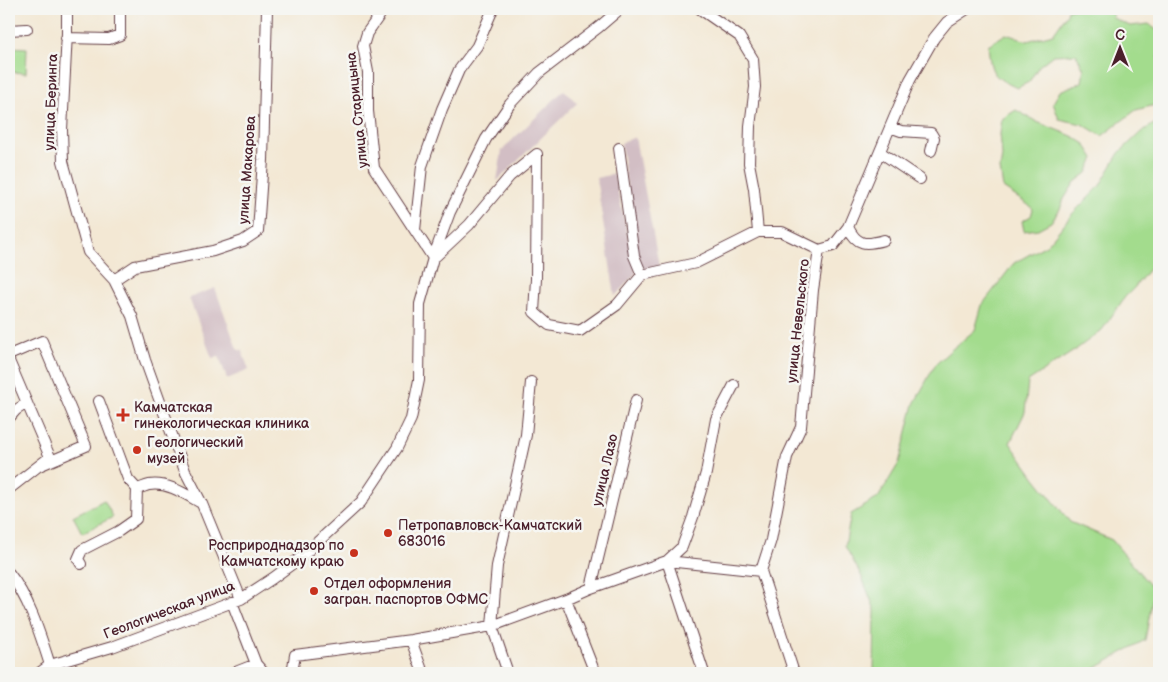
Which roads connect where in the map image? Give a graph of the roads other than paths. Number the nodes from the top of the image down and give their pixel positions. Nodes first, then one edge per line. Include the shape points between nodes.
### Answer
1 (67, 9) edge
2 (120, 9) edge
3 (267, 9) edge
4 (384, 9) edge
5 (493, 9) edge
6 (620, 9) edge
7 (700, 9) edge
8 (967, 9) edge
9 (27, 29) dead end
10 (9, 30) edge
11 (66, 38) junction
12 (890, 127) junction
13 (619, 148) dead end
14 (931, 151) dead end
15 (880, 152) junction
16 (920, 179) dead end
17 (848, 227) junction
18 (415, 230) junction
19 (758, 232) junction
20 (884, 240) dead end
21 (819, 250) junction
22 (433, 258) junction
23 (642, 275) junction
24 (114, 280) junction
25 (9, 355) edge
26 (9, 360) edge
27 (530, 382) dead end
28 (734, 385) dead end
29 (99, 400) dead end
30 (636, 400) dead end
31 (26, 403) junction
32 (9, 418) edge
33 (39, 466) junction
34 (9, 489) edge
35 (137, 489) junction
36 (202, 504) junction
37 (667, 561) junction
38 (81, 564) dead end
39 (761, 571) junction
40 (9, 573) edge
41 (591, 588) junction
42 (566, 599) junction
43 (237, 601) junction
44 (492, 626) junction
45 (411, 640) junction
46 (256, 664) junction
47 (50, 665) junction
48 (39, 673) edge
49 (233, 673) edge
50 (264, 673) edge
51 (292, 673) edge
52 (423, 673) edge
53 (508, 673) edge
54 (595, 673) edge
55 (704, 673) edge
56 (794, 673) edge

1 - 11 street, улица Беринга
2 - 11 street via 120,35 109,39
3 - 24 street, улица Макарова via 258,231 243,241 213,251 134,266
4 - 18 street, улица Старицына via 367,33 363,46 368,72 374,168
5 - 18 street via 476,46 459,70 442,109 422,166
6 - 22 street, Геологическая улица via 539,73 510,104 486,138 450,212
7 - 19 street via 739,36 753,59 755,87 749,163
8 - 12 street, улица Невельского via 947,22 934,38 910,80
9 - 10 street
11 - 24 street, улица Беринга via 63,161 88,252
12 - 14 street via 931,134 934,138
12 - 15 street, улица Невельского
13 - 23 street via 634,256
15 - 16 street
15 - 17 street, улица Невельского
17 - 20 street via 853,238 865,243
17 - 21 street, улица Невельского via 833,246
18 - 22 street, улица Старицына
19 - 21 street via 782,232
19 - 23 street via 696,263
21 - 39 street, улица Невельского via 801,427 787,457 771,540
22 - 23 street via 469,226 510,176 536,154 534,312 549,324 580,330 617,305
22 - 43 street, Геологическая улица via 420,304 419,380 411,420 397,448 361,502 299,559
24 - 36 street via 132,316 185,472
25 - 33 street via 42,341 86,446
26 - 31 street
27 - 44 street via 526,435 497,566
28 - 37 street via 716,419 706,474 682,547
29 - 35 street via 128,479
30 - 41 street, улица Лазо
31 - 32 street
31 - 33 street via 50,458
33 - 34 street
35 - 36 street via 150,485 166,486
35 - 38 street via 136,520 82,550 78,559
36 - 43 street
37 - 39 street
37 - 41 street
37 - 55 street
39 - 56 street
40 - 47 street via 18,584
41 - 42 street
42 - 44 street
42 - 54 street
43 - 46 street
43 - 47 street, Геологическая улица via 112,647
44 - 45 street
44 - 53 street
45 - 51 street via 294,654
45 - 52 street
46 - 49 street
46 - 50 street
47 - 48 street, Геологическая улица

